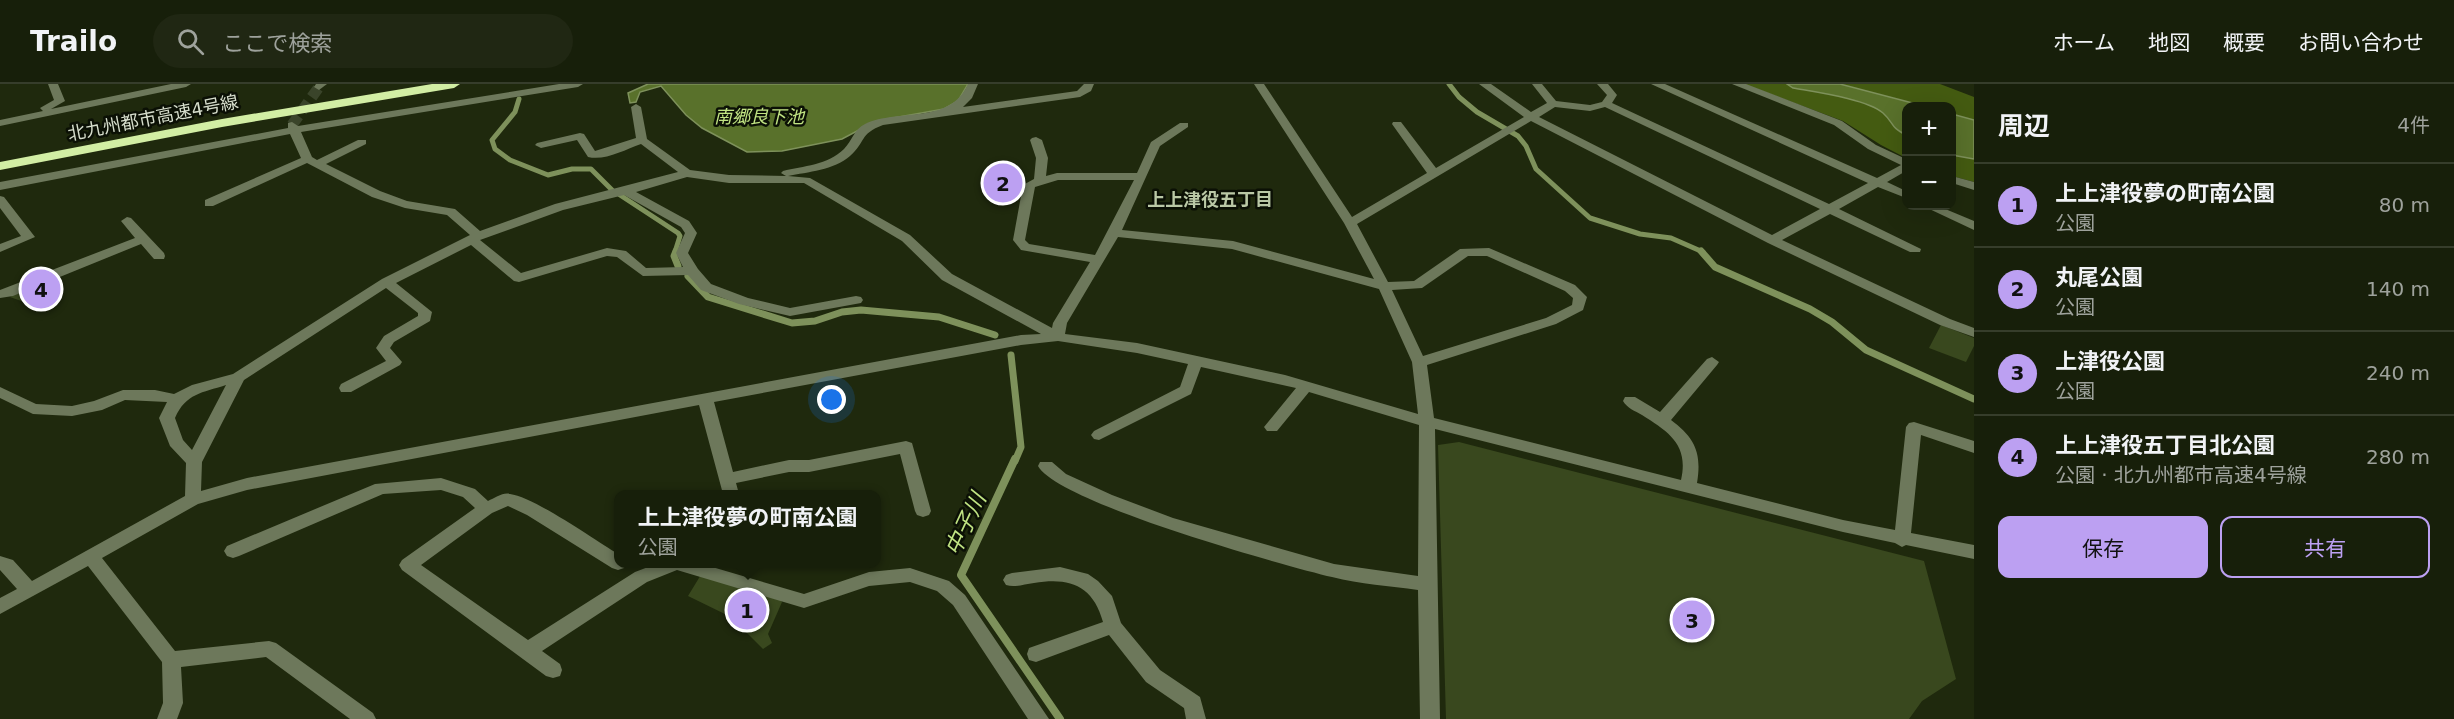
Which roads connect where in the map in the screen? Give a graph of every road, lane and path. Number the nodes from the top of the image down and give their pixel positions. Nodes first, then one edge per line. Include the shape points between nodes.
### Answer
1 (54, 84) edge
2 (186, 84) edge
3 (390, 84) edge
4 (454, 84) edge
5 (578, 84) edge
6 (973, 84) edge
7 (1089, 84) edge
8 (1259, 84) edge
9 (1484, 84) edge
10 (1537, 84) edge
11 (1602, 84) edge
12 (1656, 84) edge
13 (1737, 84) edge
14 (1553, 104) junction
15 (1606, 104) junction
16 (636, 106) dead end
17 (942, 113) junction
18 (1531, 117) junction
19 (23, 118) junction
20 (0, 123) edge
21 (1184, 124) dead end
22 (1397, 124) dead end
23 (292, 127) junction
24 (642, 140) junction
25 (1036, 140) dead end
26 (362, 142) dead end
27 (541, 145) dead end
28 (0, 155) edge
29 (312, 161) junction
30 (1902, 163) edge
31 (0, 166) edge
32 (1902, 167) edge
33 (687, 173) junction
34 (1435, 175) junction
35 (1141, 177) junction
36 (761, 180) junction
37 (1040, 181) junction
38 (1956, 181) edge
39 (1878, 182) junction
40 (0, 186) edge
41 (1974, 186) edge
42 (626, 191) junction
43 (1902, 193) edge
44 (0, 200) edge
45 (209, 203) dead end
46 (1828, 208) junction
47 (1938, 210) edge
48 (127, 221) dead end
49 (1350, 223) junction
50 (1974, 226) edge
51 (1114, 233) junction
52 (475, 237) junction
53 (143, 239) junction
54 (1772, 240) junction
55 (0, 248) edge
56 (1915, 249) dead end
57 (159, 256) dead end
58 (1096, 259) junction
59 (692, 271) junction
60 (387, 282) junction
61 (1384, 286) junction
62 (0, 294) edge
63 (856, 300) dead end
64 (1974, 333) edge
65 (1058, 337) junction
66 (1196, 361) junction
67 (1419, 362) junction
68 (1712, 362) dead end
69 (238, 378) junction
70 (1306, 386) junction
71 (346, 388) dead end
72 (0, 392) edge
73 (705, 398) junction
74 (176, 399) junction
75 (1630, 401) dead end
76 (1662, 420) junction
77 (1427, 422) junction
78 (1272, 427) dead end
79 (1099, 435) dead end
80 (1974, 447) edge
81 (194, 462) junction
82 (1046, 466) dead end
83 (1688, 486) junction
84 (730, 487) edge
85 (193, 499) junction
86 (486, 508) junction
87 (923, 511) dead end
88 (1902, 540) junction
89 (233, 551) dead end
90 (1974, 552) edge
91 (90, 556) junction
92 (614, 560) edge
93 (0, 563) edge
94 (627, 568) edge
95 (664, 568) edge
96 (693, 568) edge
97 (641, 577) junction
98 (1012, 579) dead end
99 (1427, 584) junction
100 (29, 590) junction
101 (0, 607) edge
102 (1113, 626) junction
103 (528, 650) junction
104 (1036, 654) dead end
105 (171, 660) junction
106 (553, 670) dead end
107 (167, 719) edge
108 (366, 719) edge
109 (1039, 719) edge
110 (1196, 719) edge
111 (1430, 719) edge

1 - 19 street via 60,101
2 - 19 street
3 - 28 highway, 北九州都市高速4号線
4 - 31 highway, 北九州都市高速4号線
5 - 23 street
6 - 17 street via 965,101
7 - 17 street via 1080,94
8 - 49 street
9 - 18 street
10 - 14 street
11 - 15 street via 1612,95
12 - 39 street
13 - 30 street via 1838,123
14 - 15 street via 1590,108
14 - 18 street
15 - 46 street
16 - 24 street
17 - 36 street via 868,126 838,158
18 - 34 street
18 - 54 street
19 - 20 street
21 - 35 street via 1155,144
22 - 34 street
23 - 29 street
23 - 40 street
24 - 27 street via 592,156 580,136
24 - 33 street
25 - 37 street via 1042,158
26 - 29 street
29 - 45 street
29 - 52 street via 376,194 451,212
32 - 39 street
33 - 36 street
33 - 42 street
34 - 49 street
35 - 37 street via 1057,176
35 - 51 street
36 - 65 street via 806,180 906,238 947,277
37 - 58 street via 1029,184 1019,240 1026,247
38 - 41 street
39 - 43 street
39 - 46 street
42 - 52 street via 559,207
42 - 59 street via 685,224 692,233 682,253
44 - 55 street via 29,237
46 - 54 street
46 - 56 street
47 - 50 street
48 - 53 street
49 - 61 street
51 - 58 street
51 - 61 street via 1233,245
52 - 59 street via 519,278 607,252 621,254 643,272
52 - 60 street
53 - 57 street
53 - 62 street
54 - 64 street
58 - 65 street via 1060,323
59 - 63 street via 706,287 790,312
60 - 69 street
60 - 71 street via 425,312 425,318 389,339 383,348 395,362
61 - 67 street
61 - 67 street via 1417,285 1465,252 1489,252 1570,288 1580,297 1578,307 1551,321
65 - 66 street
65 - 73 street via 1021,340
66 - 70 street
66 - 79 street via 1186,390
67 - 77 street
68 - 76 street
69 - 74 street
69 - 81 street
70 - 77 street
70 - 78 street
72 - 74 street via 33,409 72,411 123,395
73 - 84 street
73 - 85 street via 267,480
74 - 81 street via 167,418 176,442
75 - 76 street
76 - 83 street via 1687,446 1692,461
77 - 83 street
77 - 99 street
80 - 88 street via 1914,428
81 - 85 street
82 - 99 street via 1070,483 1169,523 1334,571
83 - 88 street
84 - 87 street via 789,466 809,466 906,447
85 - 91 street
86 - 89 street via 469,493 441,484 381,488
86 - 92 street via 508,499
86 - 103 street via 408,565
88 - 90 street
91 - 100 street
91 - 105 street
93 - 100 street
94 - 97 street
95 - 97 street
96 - 109 street via 804,601 869,579 910,574 943,586 959,600
97 - 103 street
98 - 102 street via 1053,572 1083,579 1102,596
99 - 111 street
100 - 101 street
102 - 104 street
102 - 110 street via 1153,676 1193,703
103 - 106 street
105 - 107 street via 173,703
105 - 108 street via 269,649

